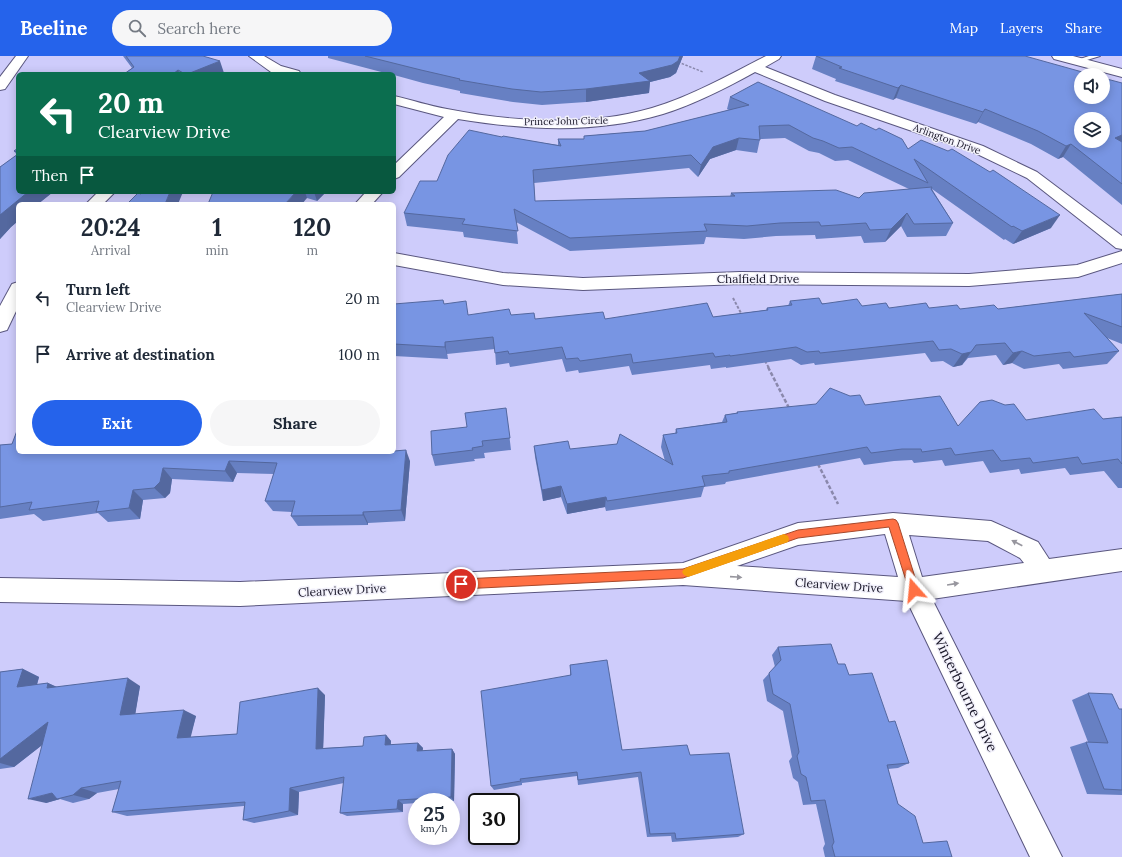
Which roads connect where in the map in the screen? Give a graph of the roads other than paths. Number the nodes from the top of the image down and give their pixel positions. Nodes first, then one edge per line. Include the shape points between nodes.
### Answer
1 (22, 56) edge
2 (255, 56) edge
3 (775, 56) edge
4 (1058, 56) edge
5 (1097, 56) edge
6 (1077, 61) junction
7 (754, 67) junction
8 (270, 71) edge
9 (1122, 74) edge
10 (0, 86) edge
11 (396, 100) edge
12 (454, 115) junction
13 (396, 172) edge
14 (105, 194) edge
15 (373, 194) edge
16 (96, 202) edge
17 (365, 202) edge
18 (1122, 244) edge
19 (1122, 257) edge
20 (396, 259) edge
21 (16, 292) edge
22 (0, 325) edge
23 (893, 523) junction
24 (1122, 560) edge
25 (1043, 571) junction
26 (683, 574) junction
27 (0, 590) edge
28 (914, 590) junction
29 (1046, 857) edge

1 - 10 street
2 - 8 street
3 - 7 street, Prince John Circle
4 - 6 street
5 - 6 lane
6 - 9 street
7 - 12 street, Prince John Circle via 658,111 609,121 508,122
7 - 18 street, Arlington Drive via 830,98 978,149 1032,175
11 - 12 street, Prince John Circle
12 - 13 street
14 - 16 street
15 - 17 street
19 - 20 street, Chalfield Drive via 1078,271 969,280 723,278 583,284 503,279
21 - 22 street
25 -> 23 street, Clearview Drive via 1029,550 991,531
23 - 26 street, Clearview Drive via 798,534
23 - 28 street, Winterbourne Drive
24 - 25 street, Clearview Drive
28 -> 25 street, Clearview Drive
26 - 27 street, Clearview Drive via 240,594
26 -> 28 street, Clearview Drive
28 - 29 street, Winterbourne Drive

